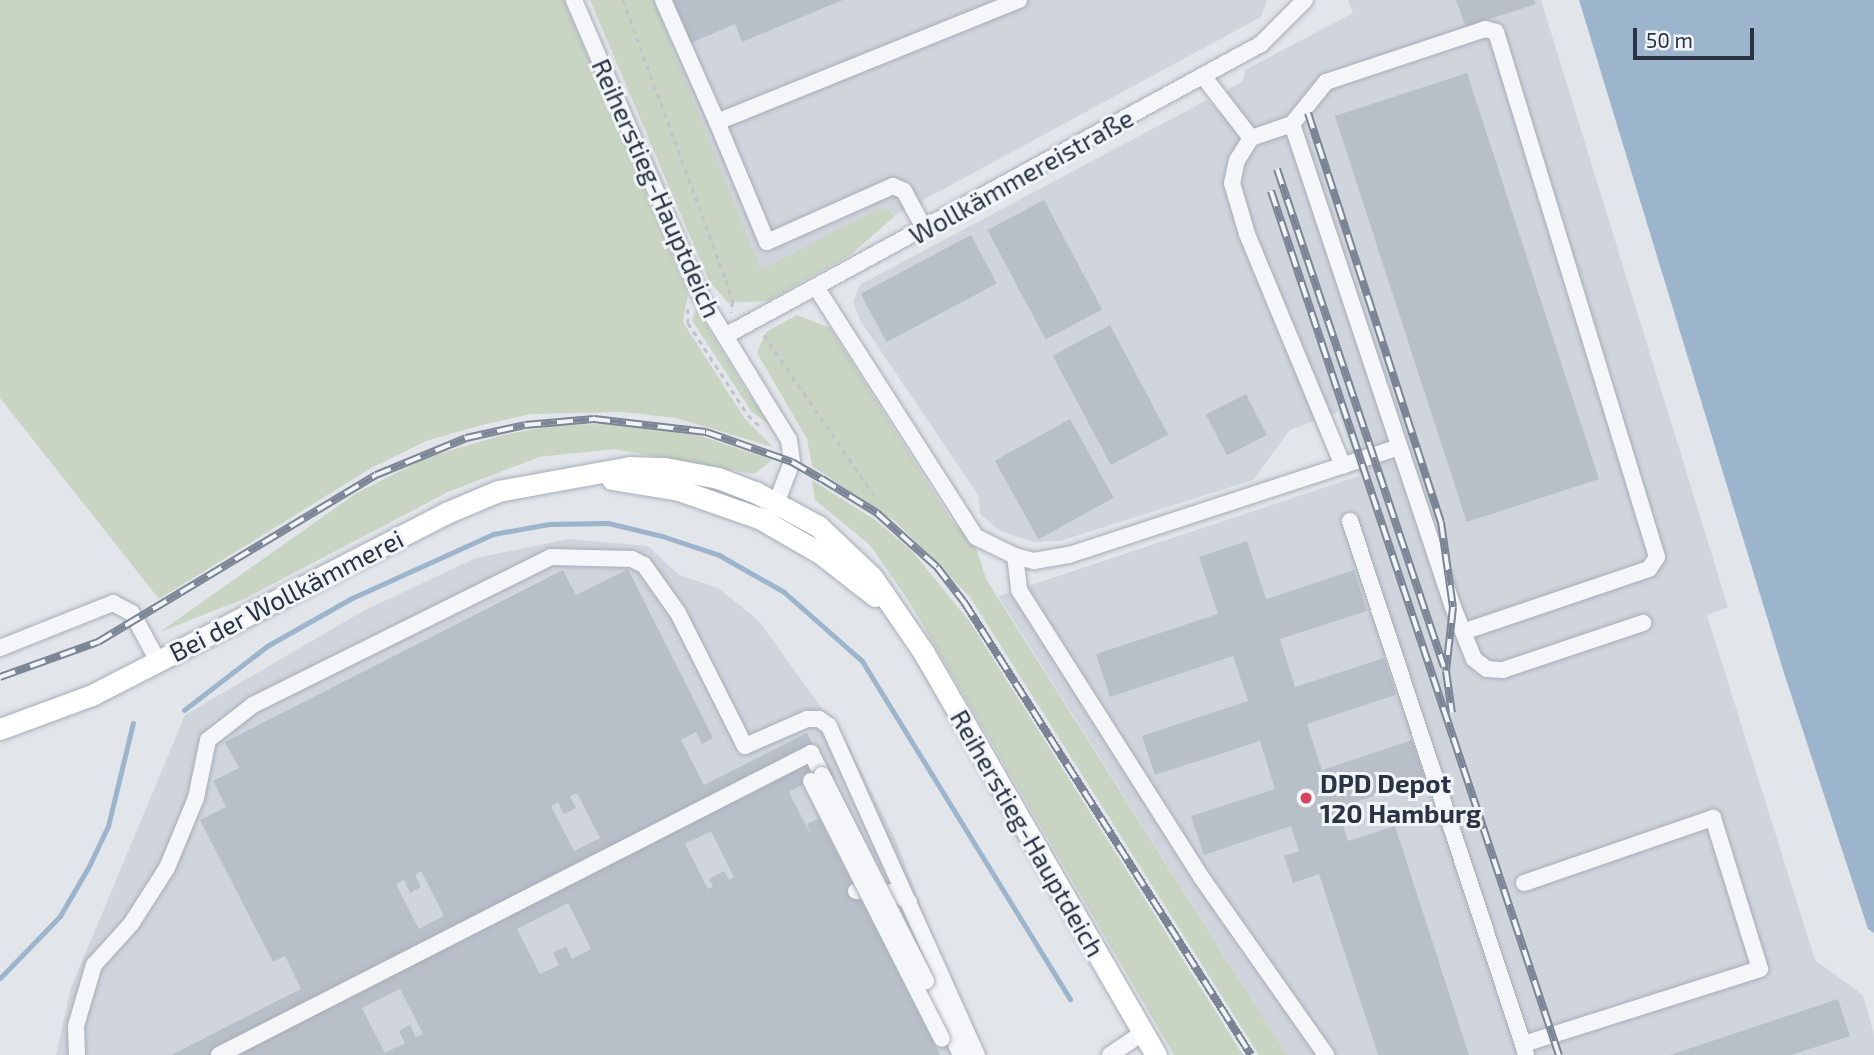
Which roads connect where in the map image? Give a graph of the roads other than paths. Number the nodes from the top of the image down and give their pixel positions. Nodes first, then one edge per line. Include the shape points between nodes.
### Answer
1 (574, 0) edge
2 (663, 0) edge
3 (1018, 0) edge
4 (1304, 0) edge
5 (1203, 76) junction
6 (717, 122) junction
7 (1292, 124) junction
8 (1251, 138) junction
9 (924, 228) junction
10 (816, 287) junction
11 (725, 336) junction
12 (1399, 447) junction
13 (1343, 466) junction
14 (577, 477) junction
15 (777, 503) junction
16 (1350, 521) dead end
17 (767, 522) junction
18 (1015, 556) junction
19 (895, 614) junction
20 (1643, 622) dead end
21 (1463, 632) junction
22 (0, 648) edge
23 (158, 661) junction
24 (0, 729) edge
25 (811, 781) dead end
26 (1524, 883) dead end
27 (856, 891) dead end
28 (909, 902) junction
29 (1144, 1032) junction
30 (1524, 1050) edge
31 (74, 1052) edge
32 (219, 1055) edge
33 (954, 1055) edge
34 (961, 1055) edge
35 (977, 1055) edge
36 (1110, 1055) edge
37 (1156, 1055) edge
38 (1326, 1055) edge

1 - 11 street, Reiherstieg-Hauptdeich via 701,297
2 - 6 street
3 - 6 street
4 - 5 street, Wollkämmereistraße via 1261,44
5 - 8 street
5 - 9 street, Wollkämmereistraße
6 - 9 street via 767,242 893,186 904,191
7 - 8 street
7 - 12 street
7 - 21 street via 1325,82 1485,29 1496,32 1657,557 1649,569
8 - 13 street via 1237,160 1232,183 1247,234
9 - 10 street, Wollkämmereistraße
10 - 11 street, Wollkämmereistraße
10 - 18 street via 976,537
11 - 15 street, Reiherstieg-Hauptdeich via 789,440 793,458
12 - 13 street
12 - 21 street
13 - 18 street via 1069,555 1034,561
14 - 15 main road, Bei der Wollkämmerei via 600,470 665,468 718,478
14 - 17 main road, Bei der Wollkämmerei via 679,490
14 - 23 main road, Bei der Wollkämmerei via 523,485 470,502
15 - 17 street, Reiherstieg-Hauptdeich
15 - 19 main road, Bei der Wollkämmerei via 818,526 857,559
16 - 30 street
17 - 19 main road, Bei der Wollkämmerei via 843,569
18 - 38 street via 1019,590 1201,877
19 - 29 main road, Reiherstieg-Hauptdeich via 940,680
20 - 21 street via 1503,670 1487,669 1474,659
22 - 23 street via 113,603 132,612
23 - 24 main road, Bei der Wollkämmerei via 60,710
25 - 33 street, bridge
26 - 30 street via 1713,818 1760,969
27 - 28 street via 894,892
28 - 31 street via 829,726 819,719 807,719 745,746 678,613 643,565 632,559 551,557 253,705 208,740 196,798 167,869 131,925 94,965 79,1014
28 - 35 street
29 - 36 street
29 - 37 main road, Reiherstieg-Hauptdeich
32 - 34 street, bridge via 811,753

